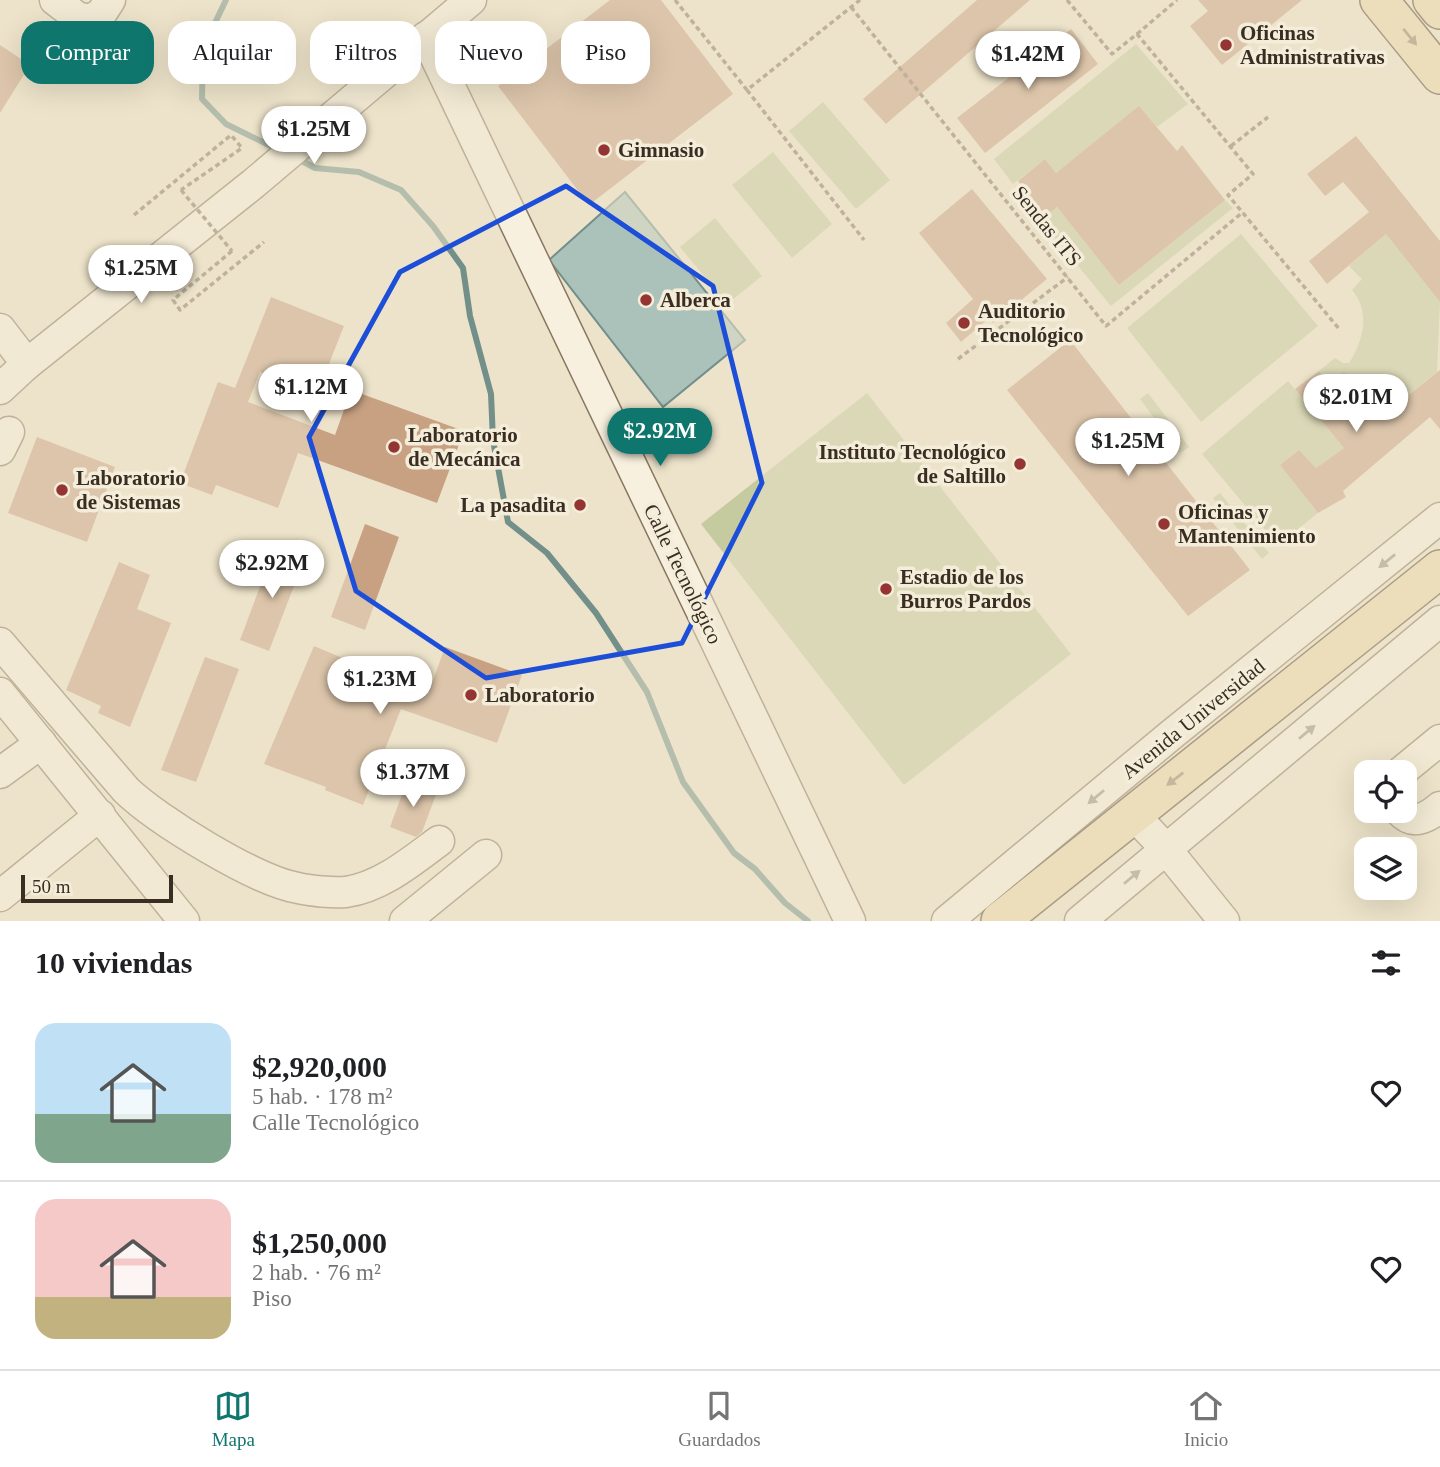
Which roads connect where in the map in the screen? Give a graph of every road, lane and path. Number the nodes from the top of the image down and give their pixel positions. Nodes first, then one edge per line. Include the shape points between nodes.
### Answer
1 (55, 0) edge
2 (110, 0) edge
3 (471, 0) edge
4 (675, 0) edge
5 (860, 0) edge
6 (1068, 0) edge
7 (1177, 0) edge
8 (1379, 0) edge
9 (1432, 0) edge
10 (851, 7) junction
11 (1440, 9) edge
12 (1137, 34) junction
13 (426, 37) junction
14 (1440, 75) edge
15 (747, 90) junction
16 (1268, 117) dead end
17 (1230, 146) junction
18 (1243, 212) junction
19 (134, 215) dead end
20 (864, 240) dead end
21 (264, 242) dead end
22 (1068, 277) junction
23 (0, 329) edge
24 (1340, 330) dead end
25 (958, 359) dead end
26 (27, 364) junction
27 (1, 386) edge
28 (1440, 519) edge
29 (1440, 569) edge
30 (1440, 591) edge
31 (1423, 623) edge
32 (0, 643) edge
33 (0, 693) edge
34 (1221, 695) junction
35 (1242, 726) junction
36 (1440, 740) edge
37 (41, 743) junction
38 (1416, 760) edge
39 (0, 773) edge
40 (1440, 807) edge
41 (100, 815) junction
42 (1417, 820) edge
43 (167, 821) junction
44 (1150, 831) junction
45 (120, 841) junction
46 (439, 841) dead end
47 (486, 855) dead end
48 (0, 896) edge
49 (184, 921) edge
50 (405, 921) edge
51 (850, 921) edge
52 (947, 921) edge
53 (1000, 921) edge
54 (1036, 921) edge
55 (1080, 921) edge
56 (1223, 921) edge

1 - 2 street via 77,17 90,20 102,14
3 - 13 street
4 - 15 path
5 - 10 path
6 - 12 path via 1112,54
7 - 12 path
8 -> 14 main road
9 - 11 main road
10 - 15 path
10 - 22 path, Sendas ITS
12 - 17 path
13 - 26 street via 253,184
13 - 51 street, Calle Tecnológico
15 - 20 path
16 - 17 path
17 - 18 path via 1254,174 1228,195
18 - 22 path, Sendas ITS via 1106,326
18 - 24 path
19 - 21 path, bridge via 231,135 242,148 181,190 232,251 173,300 180,310
22 - 25 path
23 - 26 street
26 - 27 street
28 -> 34 street, Avenida Universidad
29 - 31 main road, Avenida Universidad
30 - 31 main road, Avenida Universidad
31 - 35 main road, Avenida Universidad
44 -> 31 main road, Avenida Universidad
32 - 43 street via 126,790
33 - 37 street
34 - 35 street
34 -> 52 street, Avenida Universidad
35 -> 44 main road, Avenida Universidad
36 - 38 street
37 - 39 street
37 - 41 street
40 - 42 street
41 - 45 street
41 - 48 street
43 - 45 street
43 - 46 street via 260,875 296,888 357,888 389,877
44 - 53 main road, Avenida Universidad
44 - 54 main road, Avenida Universidad
55 -> 44 street, Avenida Universidad
44 - 56 street
45 - 49 street
47 - 50 street

